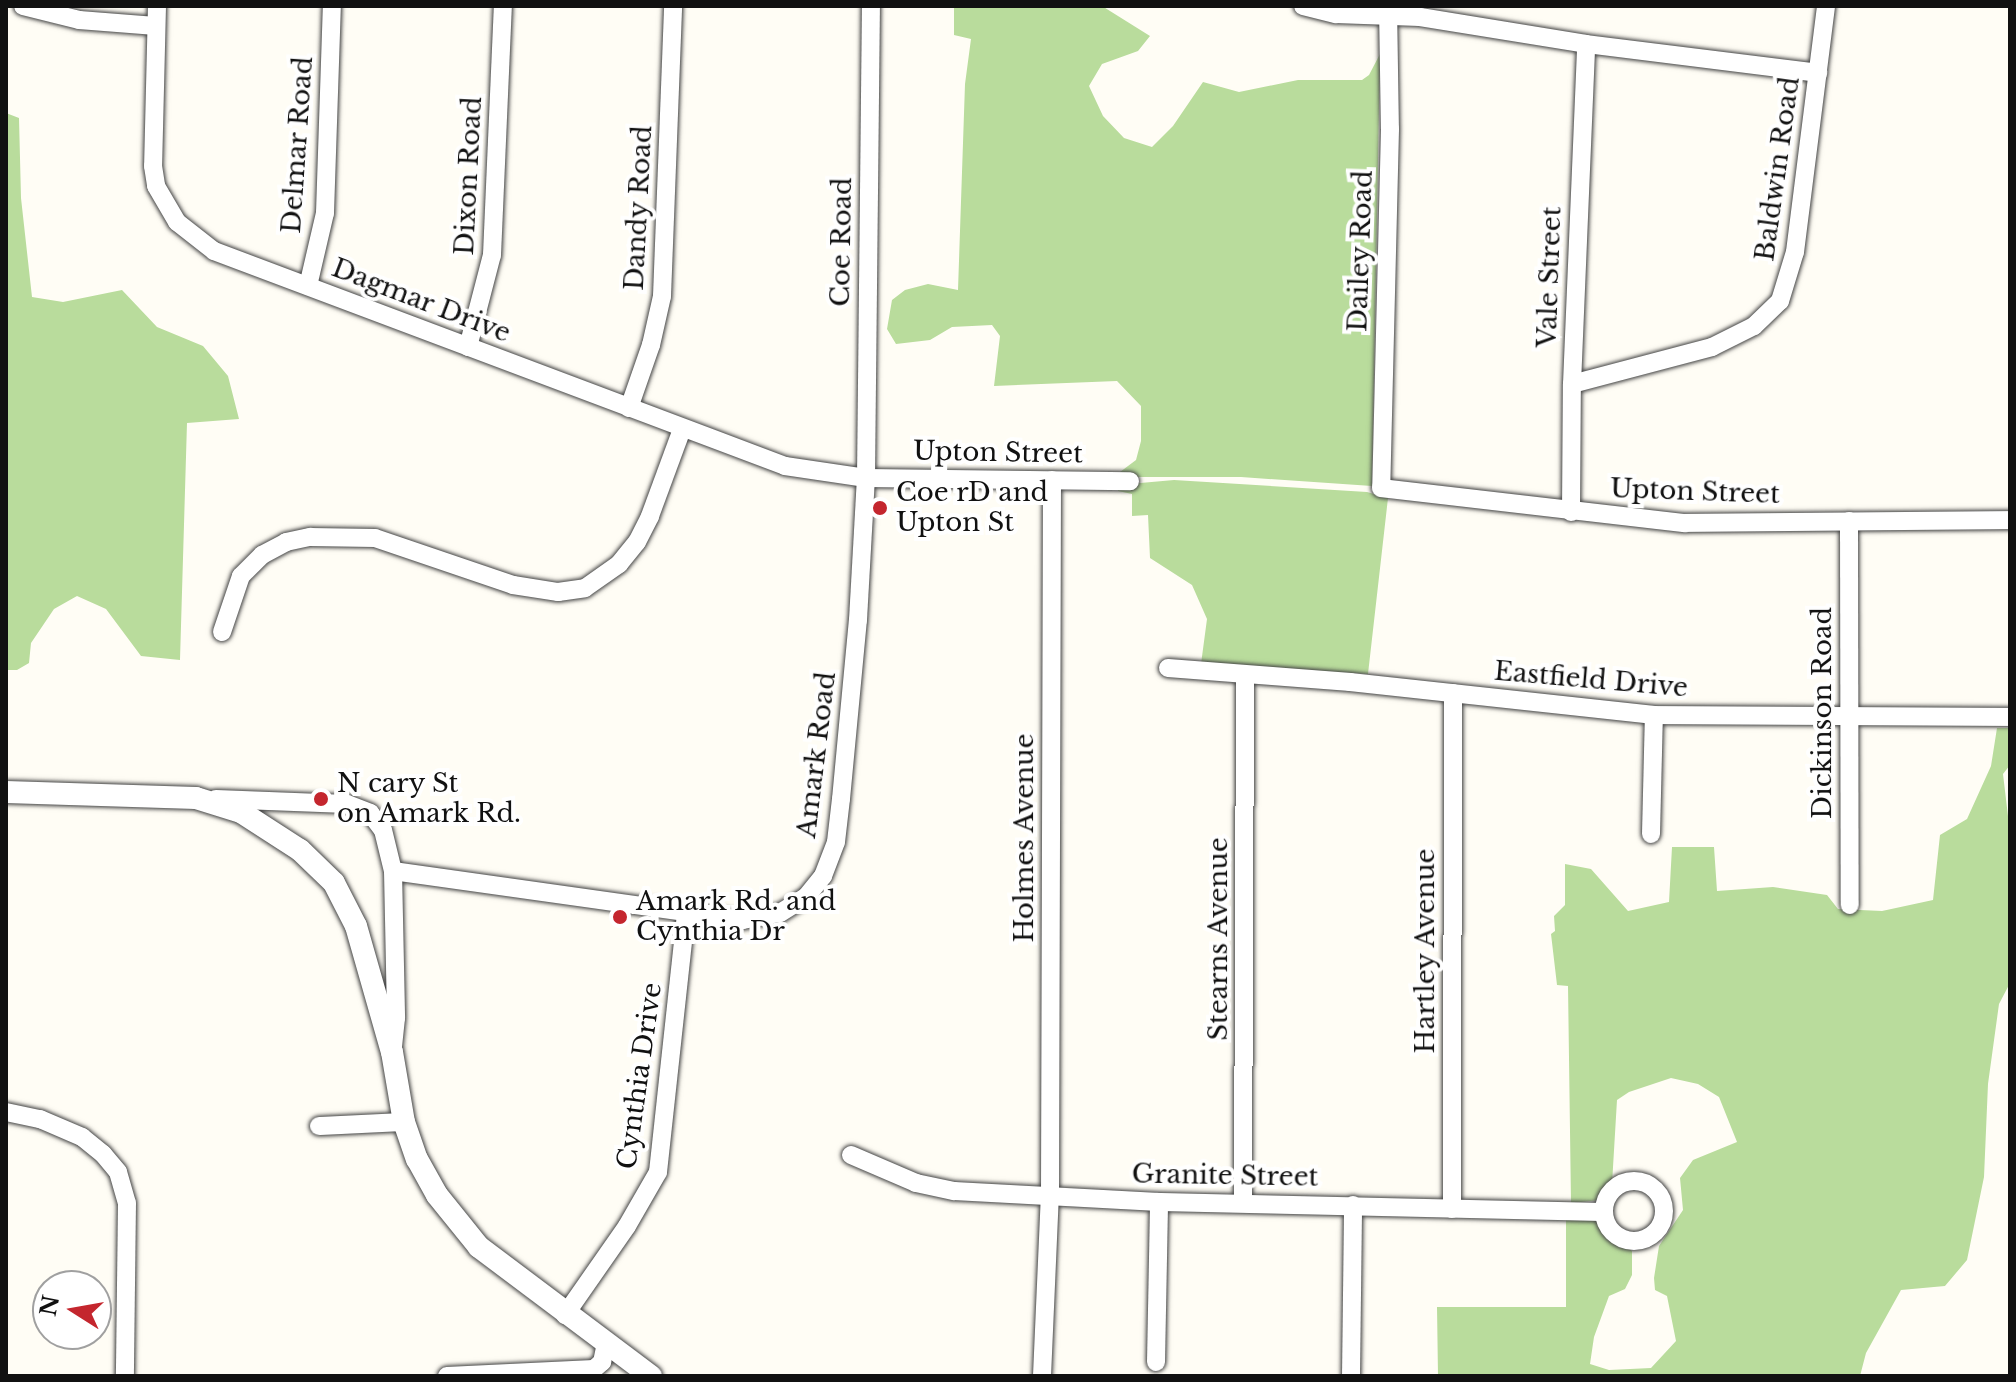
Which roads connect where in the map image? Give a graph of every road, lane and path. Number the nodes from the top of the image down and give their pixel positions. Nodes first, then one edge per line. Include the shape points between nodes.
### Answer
1 (23, 6) edge
2 (157, 6) edge
3 (332, 6) edge
4 (503, 6) edge
5 (673, 6) edge
6 (871, 6) edge
7 (1303, 6) edge
8 (1826, 6) edge
9 (1387, 11) edge
10 (156, 26) junction
11 (1586, 44) junction
12 (1818, 73) junction
13 (308, 286) junction
14 (468, 347) junction
15 (1572, 384) junction
16 (629, 408) junction
17 (682, 429) junction
18 (866, 478) junction
19 (1052, 480) junction
20 (1130, 481) dead end
21 (1381, 488) joint
22 (1571, 512) junction
23 (2010, 520) edge
24 (1849, 521) junction
25 (222, 632) dead end
26 (1168, 668) dead end
27 (1245, 676) junction
28 (1453, 693) junction
29 (1654, 715) junction
30 (2010, 717) edge
31 (1849, 718) junction
32 (6, 792) edge
33 (196, 798) junction
34 (1651, 834) dead end
35 (393, 871) junction
36 (1850, 905) dead end
37 (686, 915) junction
38 (392, 1052) junction
39 (6, 1112) edge
40 (404, 1122) junction
41 (319, 1126) dead end
42 (851, 1155) dead end
43 (1050, 1196) junction
44 (1159, 1202) junction
45 (1243, 1202) junction
46 (1353, 1205) junction
47 (1452, 1209) junction
48 (1604, 1212) dead end
49 (565, 1315) junction
50 (606, 1343) junction
51 (1156, 1362) dead end
52 (125, 1376) edge
53 (447, 1376) edge
54 (651, 1376) edge
55 (1042, 1376) edge
56 (1351, 1376) edge

1 - 10 street via 79,20
2 - 10 street, Dagmar Drive
3 - 13 street, Delmar Road via 325,213
4 - 14 street, Dixon Road via 492,255
5 - 16 street, Dandy Road via 662,296
6 - 18 street, Coe Road
7 - 9 street via 1336,14
8 - 12 street, Baldwin Road
9 - 11 street
9 - 21 street, Dailey Road via 1390,129
10 - 13 street, Dagmar Drive via 153,166 164,205 214,251
11 - 12 street
11 - 15 street, Vale Street
12 - 15 street, Baldwin Road via 1795,252 1780,301 1754,326 1712,347
13 - 14 street, Dagmar Drive
14 - 16 street, Dagmar Drive
15 - 22 street, Vale Street
16 - 17 street, Dagmar Drive
17 - 18 street, Dagmar Drive via 785,466
17 - 25 street via 637,542 619,564 585,588 558,592 513,585 375,538 310,537 262,555 241,576
18 - 19 street, Upton Street
18 - 37 street, Amark Road via 841,799 836,842 823,876 806,897 780,913 743,920
19 - 20 street, Upton Street
19 - 43 street, Holmes Avenue
21 - 22 street, Upton Street
22 - 24 street, Upton Street via 1685,523
23 - 24 street, Upton Street
24 - 31 street, Dickinson Road
26 - 27 street, Eastfield Drive
27 - 28 street, Eastfield Drive
27 - 45 street, Stearns Avenue
28 - 29 street, Eastfield Drive
28 - 47 street, Hartley Avenue
29 - 31 street, Eastfield Drive
29 - 34 street
30 - 31 street, Eastfield Drive
31 - 36 street, Dickinson Road
32 - 33 street
33 - 35 street via 347,804 370,813 383,830
33 - 38 street via 241,812 267,827 334,883 356,926
35 - 37 street, Amark Road
35 - 38 street
37 - 49 street, Cynthia Drive via 658,1172
38 - 40 street
39 - 52 street via 82,1137 118,1172 127,1203
40 - 41 street
40 - 49 street via 437,1195 479,1247
42 - 43 street, Granite Street via 879,1170 954,1191
43 - 44 street, Granite Street
43 - 55 street, Holmes Avenue
44 - 45 street, Granite Street
44 - 51 street
45 - 46 street, Granite Street
46 - 47 street, Granite Street
46 - 56 street
47 - 48 street, Granite Street
49 - 50 street
50 - 53 street via 602,1362 594,1369
50 - 54 street

